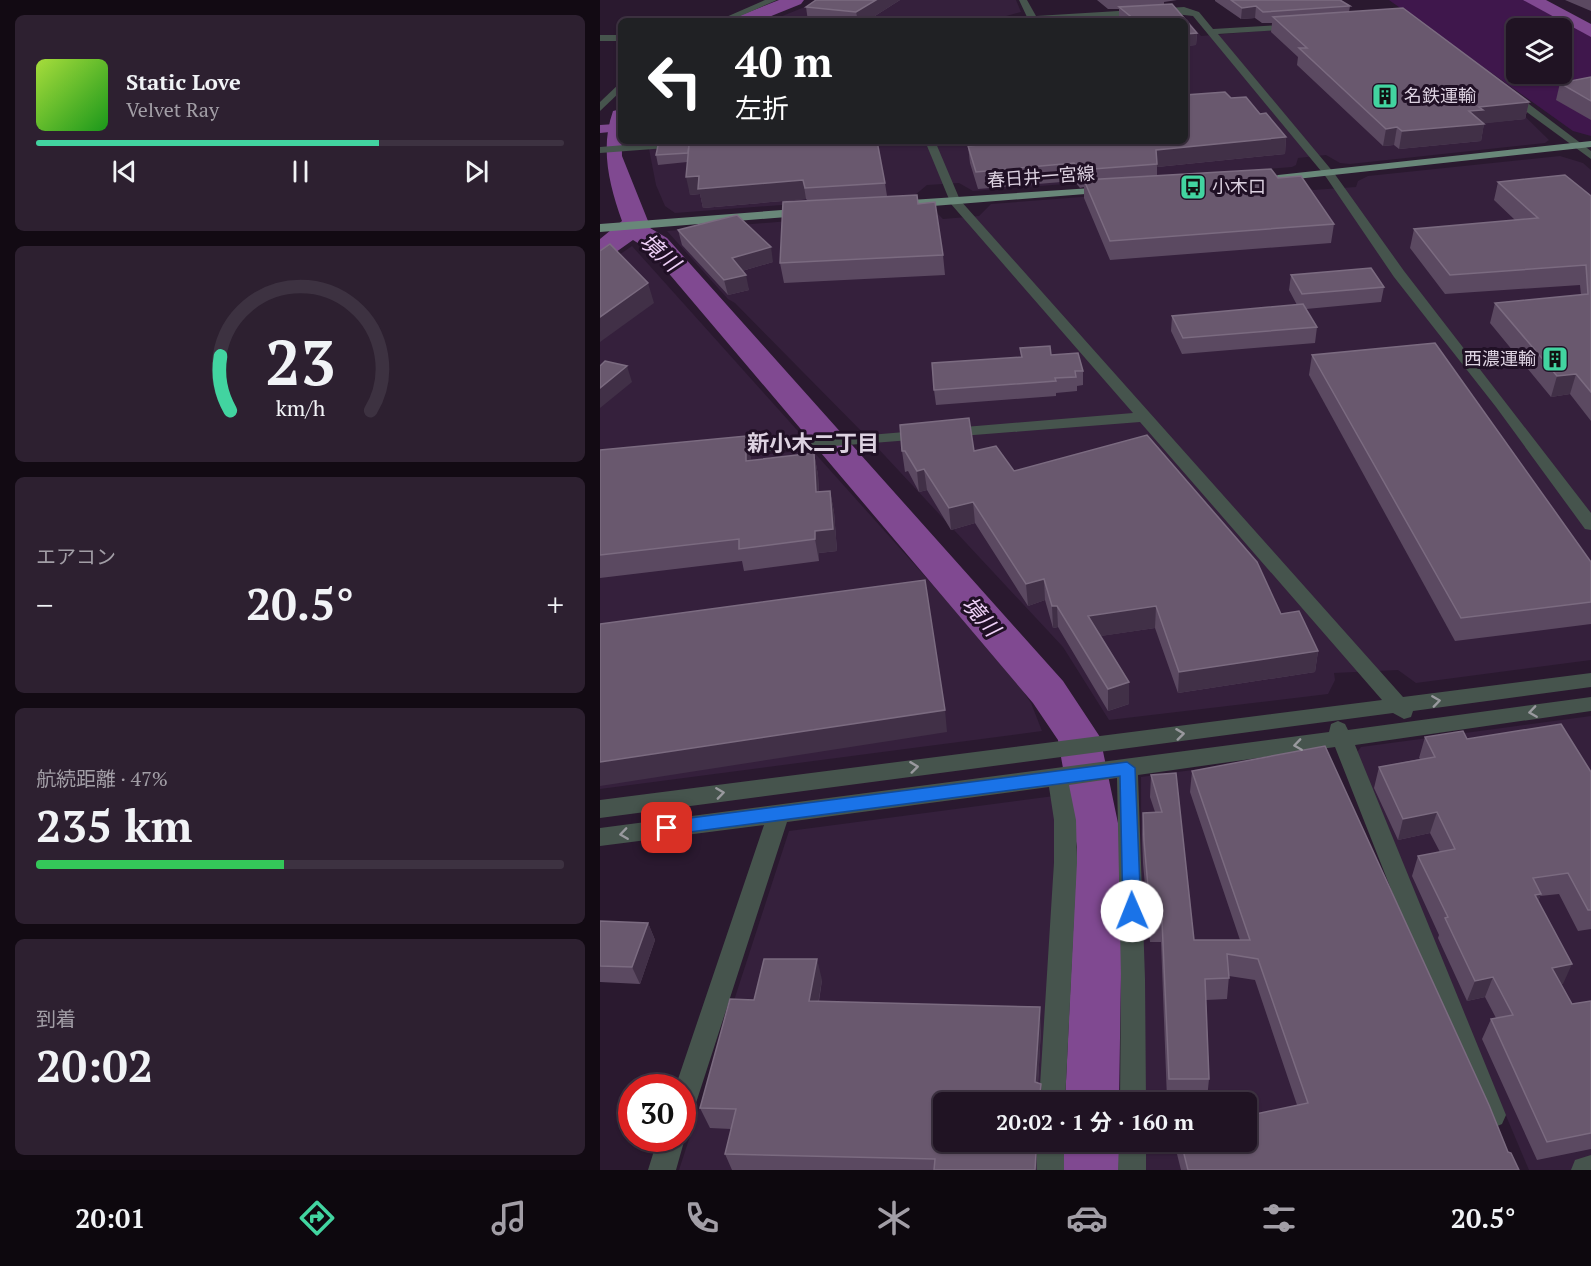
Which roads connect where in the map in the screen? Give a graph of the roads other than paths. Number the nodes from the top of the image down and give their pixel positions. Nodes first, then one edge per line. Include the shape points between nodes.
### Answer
1 (773, 0) edge
2 (1023, 0) edge
3 (728, 18) edge
4 (1032, 18) joint
5 (1302, 25) edge
6 (1211, 32) junction
7 (600, 38) edge
8 (618, 38) edge
9 (1499, 87) edge
10 (618, 89) edge
11 (600, 106) edge
12 (680, 144) edge
13 (931, 144) edge
14 (1585, 145) edge
15 (600, 150) edge
16 (1591, 156) edge
17 (1330, 175) junction
18 (1260, 180) edge
19 (1119, 189) edge
20 (955, 201) junction
21 (883, 206) edge
22 (823, 211) edge
23 (603, 227) edge
24 (1142, 417) junction
25 (705, 454) edge
26 (1591, 525) edge
27 (1591, 681) edge
28 (1591, 704) edge
29 (1399, 706) junction
30 (1332, 715) junction
31 (1416, 728) junction
32 (1342, 738) junction
33 (1127, 768) junction
34 (1057, 778) junction
35 (600, 809) edge
36 (779, 813) junction
37 (600, 837) edge
38 (693, 1074) edge
39 (1052, 1092) edge
40 (1133, 1092) edge
41 (1501, 1137) edge
42 (668, 1152) edge
43 (1051, 1152) edge
44 (1133, 1152) edge
45 (1591, 1169) edge
46 (662, 1170) edge
47 (1050, 1170) edge
48 (1132, 1170) edge
49 (1585, 1170) edge

1 - 3 street
2 - 4 street
4 - 6 street via 1184,10 1196,14
5 - 6 street
6 - 17 street
7 - 8 street
9 - 14 street
10 - 11 street
12 - 15 street
13 - 20 street
14 - 16 street
14 - 17 main road
17 - 18 main road
17 - 26 street via 1399,274
19 - 20 main road, 春日井一宮線
20 - 21 main road, 春日井一宮線
20 - 24 street
22 - 23 main road
24 - 25 street
24 - 29 street
29 -> 27 street
28 -> 31 street
29 - 30 street
29 - 31 street
30 - 32 street
35 -> 30 street
31 - 32 street
32 -> 33 street
32 - 41 street
33 - 34 street
33 - 40 street
34 - 36 street
34 - 39 street via 1066,848
36 -> 37 street
36 - 38 street
42 - 46 street
43 - 47 street
44 - 48 street
45 - 49 street

